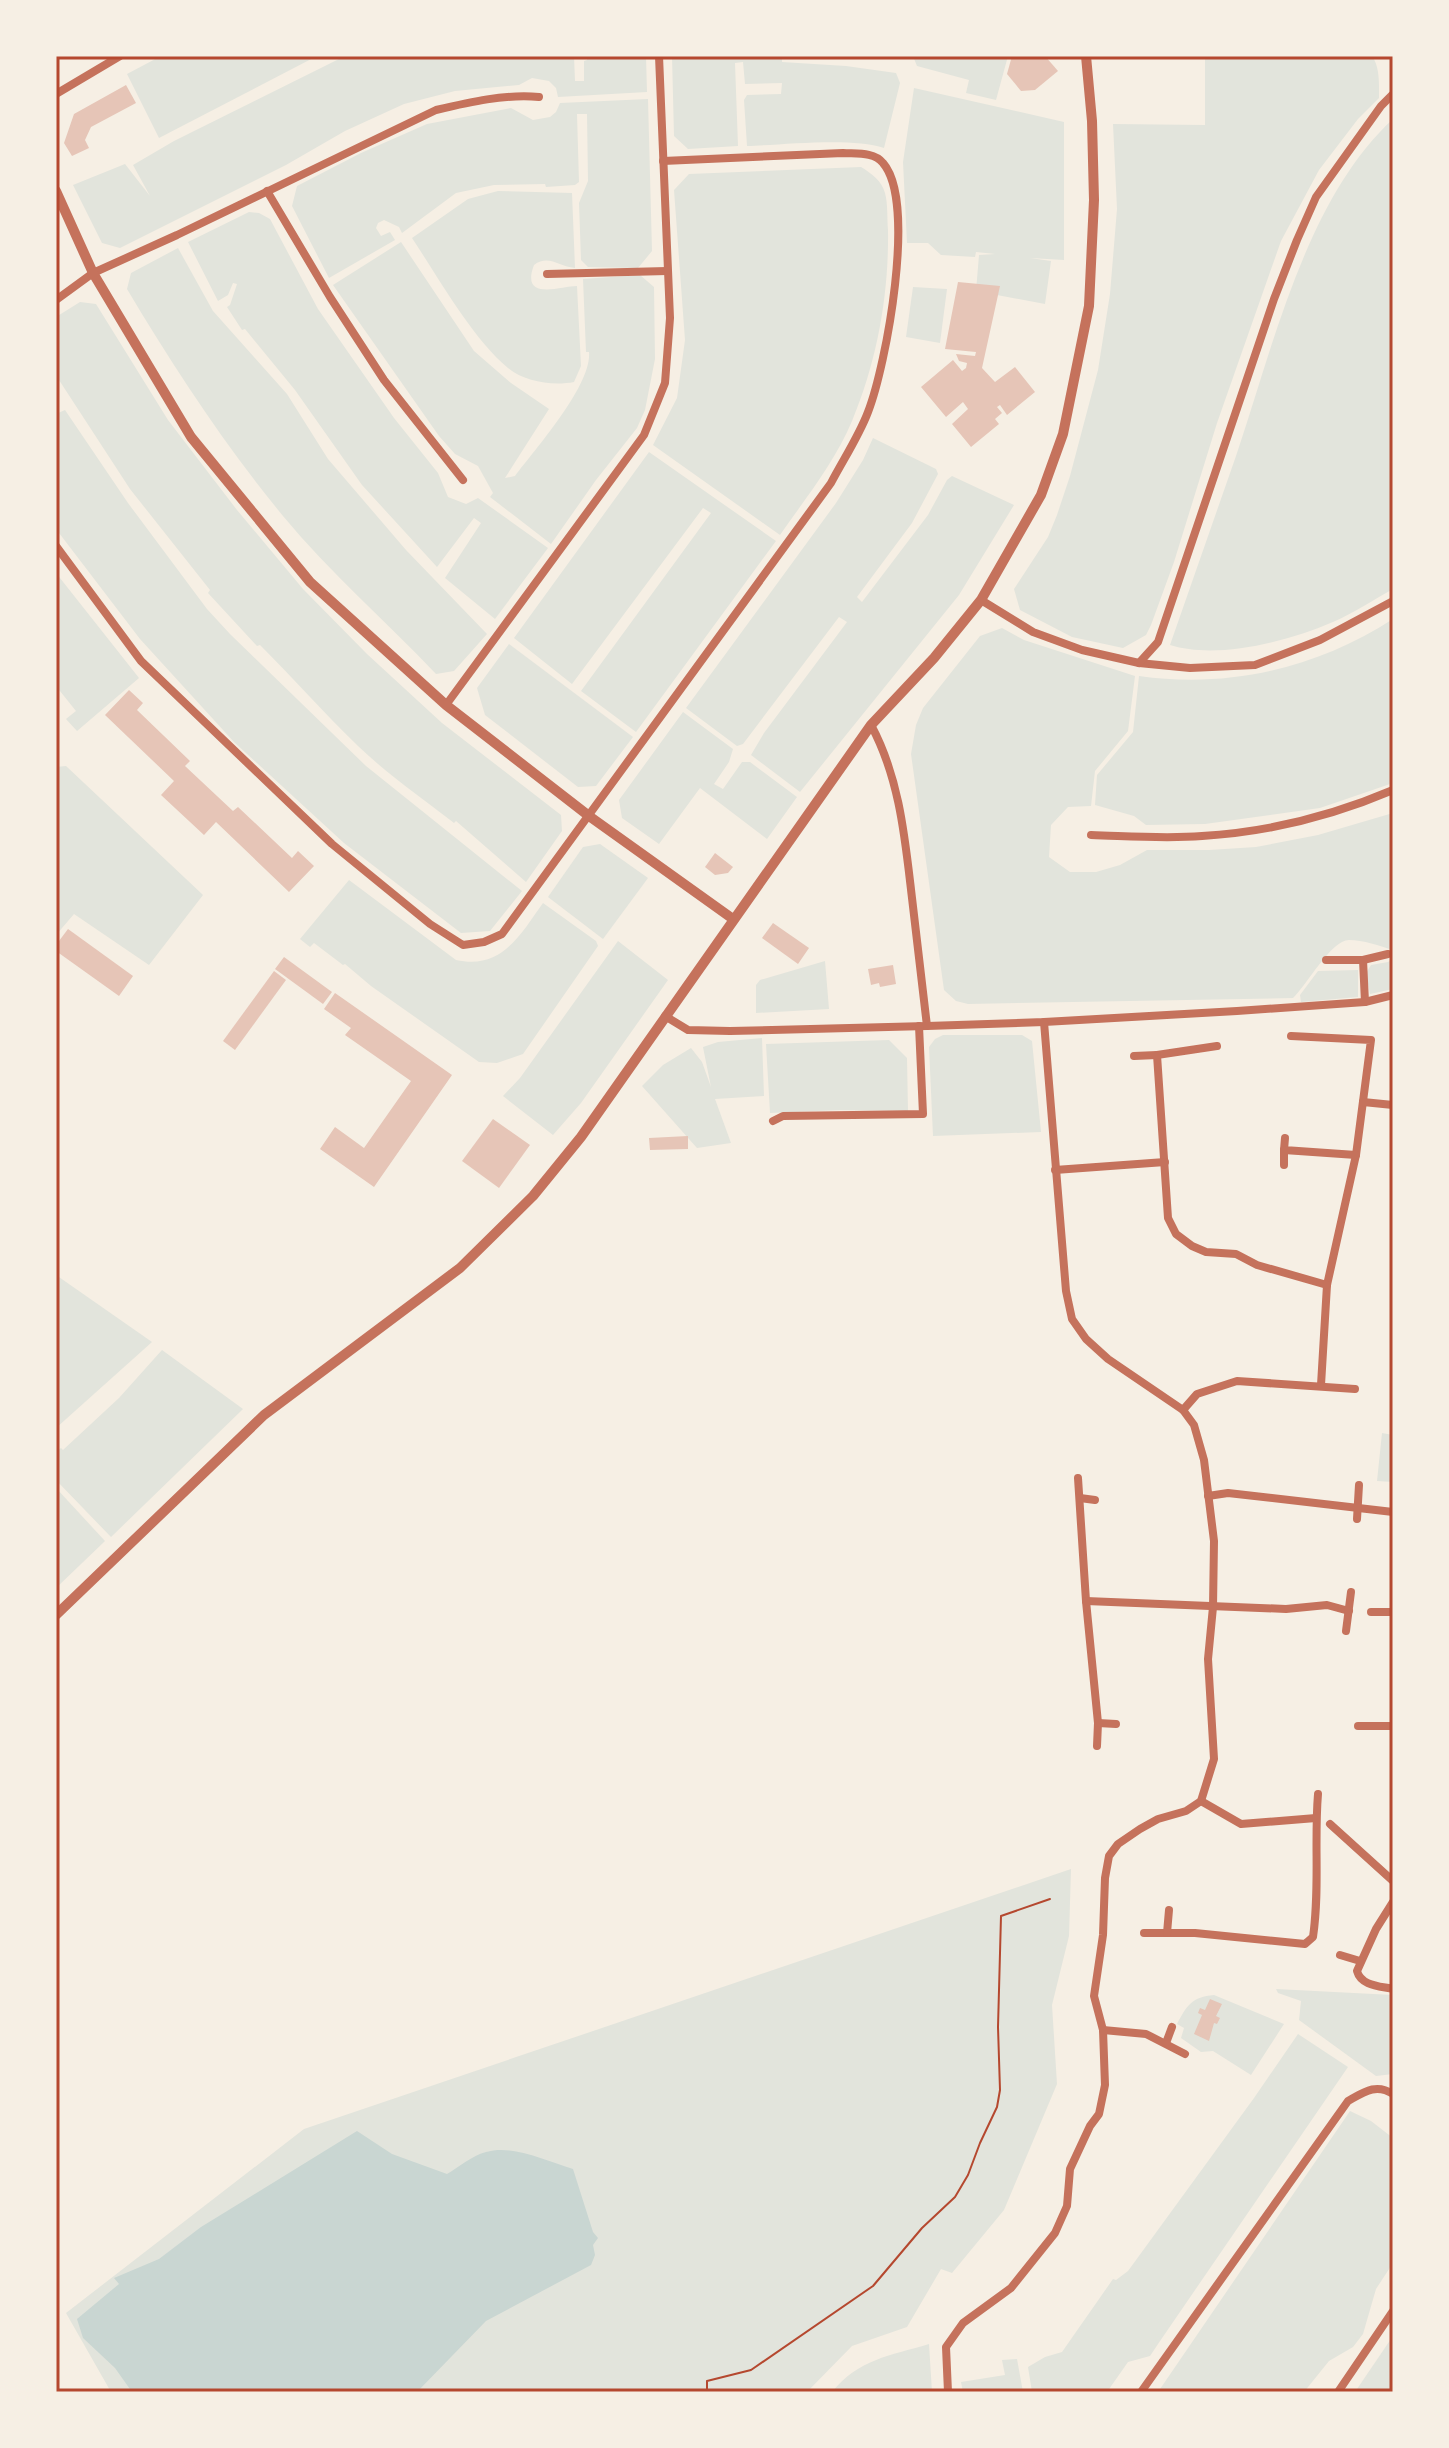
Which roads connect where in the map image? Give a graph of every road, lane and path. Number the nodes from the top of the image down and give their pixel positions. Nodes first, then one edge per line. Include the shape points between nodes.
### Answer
1 (120, 56) edge
2 (659, 56) edge
3 (1086, 56) edge
4 (56, 94) edge
5 (1393, 94) edge
6 (539, 97) dead end
7 (663, 161) junction
8 (56, 191) edge
9 (267, 191) junction
10 (667, 271) junction
11 (93, 273) junction
12 (547, 274) dead end
13 (56, 300) edge
14 (463, 480) dead end
15 (56, 546) edge
16 (981, 600) junction
17 (1393, 601) edge
18 (1139, 663) junction
19 (446, 705) junction
20 (871, 725) junction
21 (1393, 790) edge
22 (589, 816) junction
23 (1091, 835) dead end
24 (733, 919) junction
25 (1388, 954) dead end
26 (1326, 960) dead end
27 (1363, 960) junction
28 (1393, 995) edge
29 (1365, 1002) junction
30 (665, 1016) junction
31 (1044, 1022) junction
32 (923, 1026) junction
33 (1291, 1036) dead end
34 (1217, 1046) dead end
35 (1157, 1055) junction
36 (1134, 1056) dead end
37 (1363, 1102) junction
38 (1393, 1105) edge
39 (773, 1121) dead end
40 (1285, 1138) dead end
41 (1284, 1150) junction
42 (1356, 1155) junction
43 (1165, 1162) junction
44 (1284, 1165) dead end
45 (1055, 1170) junction
46 (1327, 1285) junction
47 (1321, 1385) junction
48 (1355, 1389) dead end
49 (1183, 1410) junction
50 (1078, 1478) dead end
51 (1359, 1485) dead end
52 (1208, 1496) junction
53 (1080, 1498) junction
54 (1095, 1500) dead end
55 (1356, 1506) junction
56 (1393, 1512) edge
57 (1357, 1519) dead end
58 (1351, 1592) dead end
59 (1086, 1601) junction
60 (1213, 1607) junction
61 (1349, 1611) junction
62 (1371, 1612) dead end
63 (1393, 1612) edge
64 (56, 1615) edge
65 (1346, 1631) dead end
66 (1098, 1723) junction
67 (1116, 1724) dead end
68 (1358, 1726) dead end
69 (1393, 1726) edge
70 (1097, 1746) dead end
71 (1318, 1794) dead end
72 (1201, 1801) junction
73 (1316, 1818) junction
74 (1330, 1824) dead end
75 (1393, 1881) edge
76 (1050, 1899) dead end
77 (1393, 1902) edge
78 (1169, 1910) dead end
79 (1144, 1933) dead end
80 (1167, 1933) junction
81 (1340, 1955) dead end
82 (1360, 1961) junction
83 (1393, 1989) edge
84 (1172, 2027) dead end
85 (1103, 2030) junction
86 (1166, 2043) junction
87 (1185, 2054) dead end
88 (1393, 2094) edge
89 (1393, 2311) edge
90 (707, 2392) edge
91 (948, 2392) edge
92 (1141, 2392) edge
93 (1338, 2392) edge

1 - 4 street
2 - 7 street
3 - 16 street via 1094,184 1089,306 1063,434 1041,495
5 - 18 street via 1316,197 1274,299 1158,642
6 - 9 street via 521,95 436,110
7 - 10 street
7 - 22 street via 871,154 883,162 895,183 893,301 884,362 867,415 831,483
8 - 11 street
9 - 11 street
9 - 14 street via 384,380
10 - 12 street
10 - 19 street via 665,383 644,435
11 - 13 street
11 - 19 street via 191,437 310,582
15 - 22 street via 141,661 332,844 463,945 502,934
16 - 18 street via 1033,632
16 - 20 street
17 - 18 street via 1320,640 1255,665 1190,668
19 - 22 street
20 - 24 street
20 - 32 street via 894,781 906,843
21 - 23 street via 1281,827 1201,837
22 - 24 street
24 - 30 street
25 - 27 street
26 - 27 street
27 - 29 street
28 - 29 street
29 - 31 street
30 - 32 street via 688,1030
30 - 64 street via 581,1137 493,1238 264,1415
31 - 32 street
31 - 45 street
32 - 39 street via 923,1114 783,1116
33 - 37 street via 1371,1040
34 - 35 street
35 - 36 street
35 - 43 street
37 - 38 street
37 - 42 street
40 - 41 street
41 - 42 street
41 - 44 street
42 - 46 street
43 - 45 street
43 - 46 street via 1168,1218 1176,1234 1206,1252 1236,1254
45 - 49 street via 1072,1319 1108,1359
46 - 47 street
47 - 48 street
47 - 49 street via 1237,1381 1197,1394
49 - 52 street via 1194,1425
50 - 53 street
51 - 55 street
52 - 55 street via 1228,1493
52 - 60 street
53 - 54 street
53 - 59 street
55 - 56 street
55 - 57 street
58 - 61 street
59 - 60 street
59 - 66 street
60 - 61 street via 1327,1605
60 - 72 street via 1208,1659 1214,1759
61 - 65 street
62 - 63 street
66 - 67 street
66 - 70 street
68 - 69 street
71 - 73 street
72 - 73 street via 1241,1824
72 - 85 street via 1140,1829 1109,1856 1094,1996
73 - 80 street via 1318,1901 1313,1937 1305,1944
74 - 75 street
76 - 90 path via 1001,1916 1000,2090 994,2116 955,2197 873,2286 751,2370 707,2381
77 - 82 street
78 - 80 street
79 - 80 street
81 - 82 street
82 - 83 street via 1359,1977 1367,1984
84 - 86 street
85 - 86 street via 1146,2034
85 - 91 street via 1105,2085 1099,2114 1070,2169 1067,2206 1055,2233 1011,2288 963,2323 946,2347
86 - 87 street
88 - 92 street via 1384,2088 1368,2089 1348,2101
89 - 93 street

